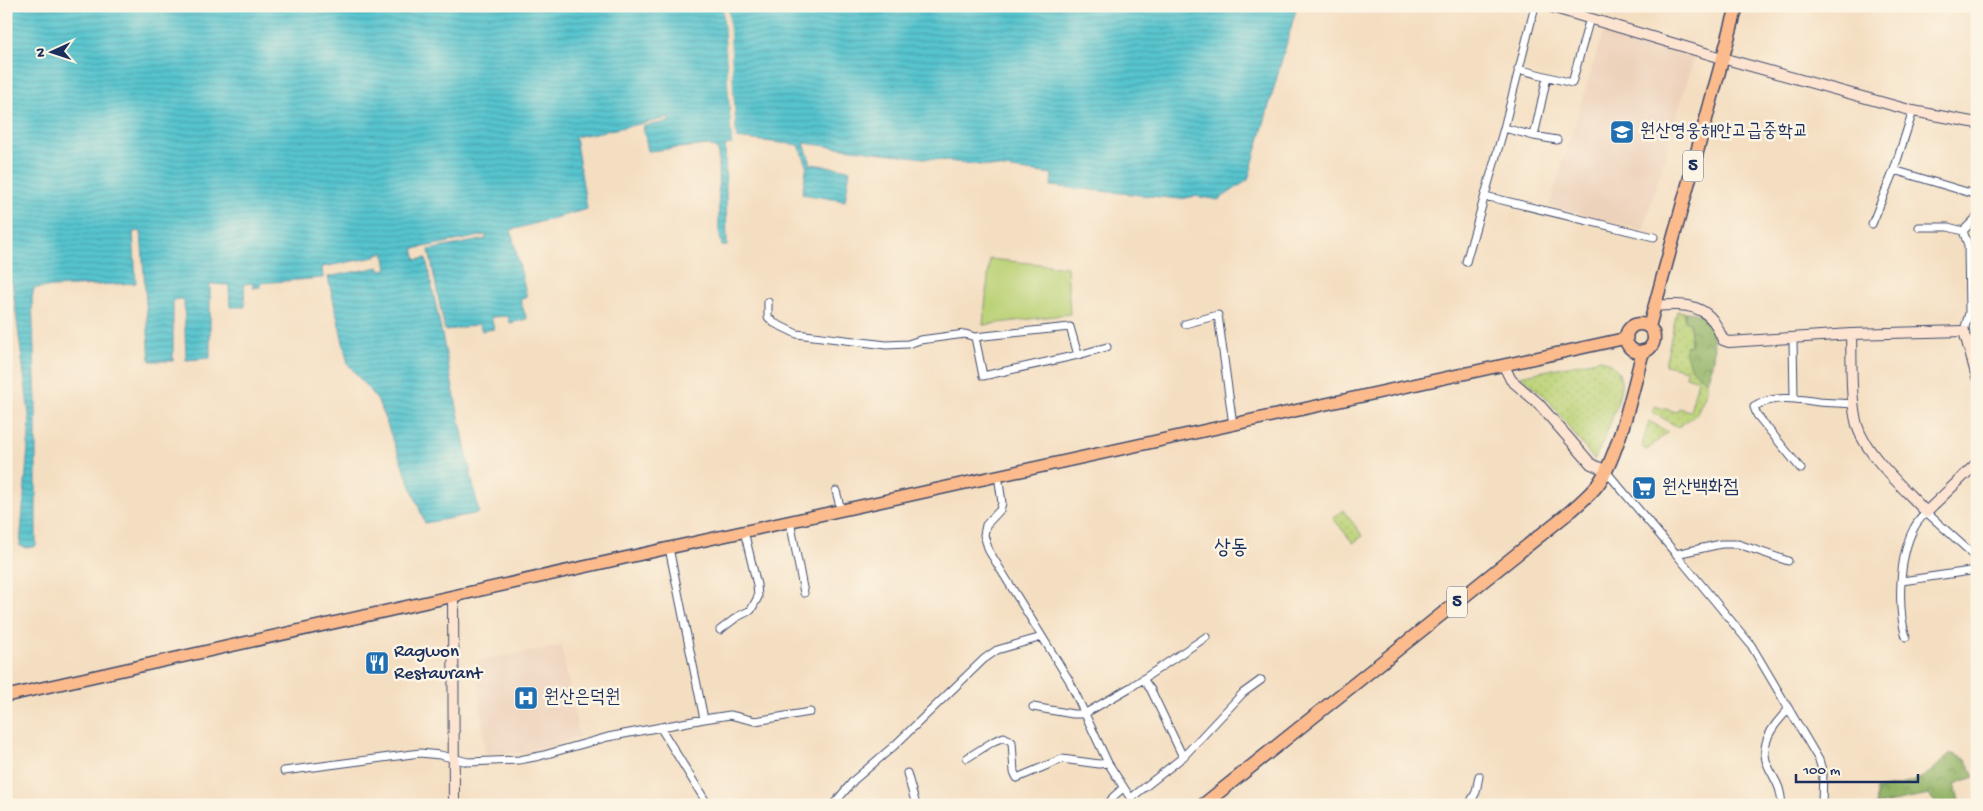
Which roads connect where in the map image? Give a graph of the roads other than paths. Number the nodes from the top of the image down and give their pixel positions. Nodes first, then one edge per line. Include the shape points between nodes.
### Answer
1 (1535, 6) edge
2 (1737, 6) edge
3 (1555, 7) edge
4 (1590, 18) junction
5 (1722, 58) junction
6 (1518, 69) junction
7 (1547, 77) junction
8 (1912, 111) junction
9 (1977, 123) edge
10 (1504, 128) junction
11 (1534, 136) junction
12 (1557, 140) dead end
13 (1894, 170) junction
14 (1977, 195) edge
15 (1485, 196) junction
16 (1977, 217) edge
17 (1872, 224) dead end
18 (1919, 227) dead end
19 (1962, 231) junction
20 (1654, 237) dead end
21 (1466, 262) dead end
22 (768, 302) dead end
23 (1654, 306) junction
24 (1973, 313) edge
25 (1185, 324) dead end
26 (1648, 327) junction
27 (1964, 331) junction
28 (1851, 334) junction
29 (975, 337) junction
30 (1626, 338) junction
31 (1793, 339) junction
32 (1108, 347) dead end
33 (1643, 351) junction
34 (1078, 355) junction
35 (1973, 355) edge
36 (1504, 366) junction
37 (1977, 376) edge
38 (1794, 397) junction
39 (1854, 404) junction
40 (1233, 425) junction
41 (1977, 463) edge
42 (1801, 469) dead end
43 (1605, 470) junction
44 (998, 475) junction
45 (836, 491) dead end
46 (841, 510) junction
47 (1926, 512) junction
48 (790, 521) junction
49 (744, 531) junction
50 (1977, 544) edge
51 (669, 548) junction
52 (1970, 553) junction
53 (1676, 554) junction
54 (1977, 558) edge
55 (1788, 561) dead end
56 (1977, 570) edge
57 (1902, 581) junction
58 (804, 593) dead end
59 (453, 596) junction
60 (720, 630) dead end
61 (1042, 637) junction
62 (1206, 637) dead end
63 (1906, 637) dead end
64 (1143, 679) junction
65 (1261, 680) dead end
66 (6, 696) edge
67 (1033, 707) dead end
68 (1789, 709) junction
69 (810, 712) dead end
70 (1084, 714) junction
71 (704, 719) junction
72 (660, 727) junction
73 (1183, 757) junction
74 (967, 758) dead end
75 (454, 759) junction
76 (1108, 763) junction
77 (284, 771) dead end
78 (907, 773) dead end
79 (1478, 776) dead end
80 (1123, 788) junction
81 (1133, 801) edge
82 (454, 805) edge
83 (708, 805) edge
84 (833, 805) edge
85 (916, 805) edge
86 (1108, 805) edge
87 (1203, 805) edge
88 (1468, 805) edge
89 (1782, 805) edge
90 (1822, 805) edge

1 - 6 street
2 - 5 highway, 5
3 - 4 main road
4 - 5 main road
4 - 7 street via 1572,83
5 - 8 main road
5 - 23 highway, 5
6 - 7 street
6 - 10 street
7 - 11 street
8 - 9 main road
8 - 13 street
10 - 11 street
10 - 15 street
11 - 12 street
13 - 14 street
13 - 17 street
15 - 20 street
15 - 21 street
16 - 19 street
18 - 19 street via 1948,227
19 - 24 street via 1968,245
22 - 29 street via 768,317 797,334 886,345 965,334
23 - 26 highway, 5
23 - 31 main road via 1678,304 1704,312 1714,322 1723,340 1729,342
24 - 27 street
25 - 40 street via 1218,315
26 - 30 highway via 1634,325
26 - 33 highway via 1654,340
27 - 28 main road
27 - 35 main road
28 - 31 main road
28 - 39 main road
29 - 34 street via 1070,327
29 - 34 street via 983,376
30 - 33 highway via 1632,348
30 - 36 main road
31 - 38 street
32 - 34 street
33 - 43 highway, 5 via 1616,445
35 - 37 main road
36 - 40 main road
36 - 43 main road via 1511,380 1538,403 1592,464
38 - 39 street
38 - 42 street via 1754,406 1757,415
39 - 47 main road via 1857,425 1871,452
40 - 44 main road
41 - 47 main road
43 - 53 street
43 - 87 highway, 5 via 1596,488 1572,510
44 - 46 main road
44 - 61 street via 1002,503 986,525 984,535 989,551
45 - 46 street
46 - 48 main road
47 - 52 street
47 - 57 street via 1914,528 1904,557
48 - 49 main road
48 - 58 street
49 - 51 main road
49 - 60 street via 758,597 750,610
50 - 52 street
51 - 59 main road
51 - 71 street
52 - 54 street
53 - 55 street via 1721,544 1738,544
53 - 68 street via 1751,645
56 - 57 street
57 - 63 street via 1901,612
59 - 66 main road
59 - 75 main road
61 - 70 street via 1069,680
61 - 84 street via 997,650 984,659 854,780
62 - 64 street
64 - 70 street
64 - 73 street
65 - 73 street via 1243,693
67 - 70 street
68 - 89 street via 1776,722 1764,751 1779,785
68 - 90 street via 1819,760 1823,773
69 - 71 street via 755,721 730,715
70 - 76 street
71 - 72 street
72 - 75 street via 520,760 468,762
72 - 83 street
73 - 81 street
74 - 76 street via 1004,737 1012,742 1017,778 1062,759
75 - 77 street via 420,753
75 - 82 main road
76 - 80 street
78 - 85 street
79 - 88 street via 1476,792
80 - 81 street
80 - 86 street

